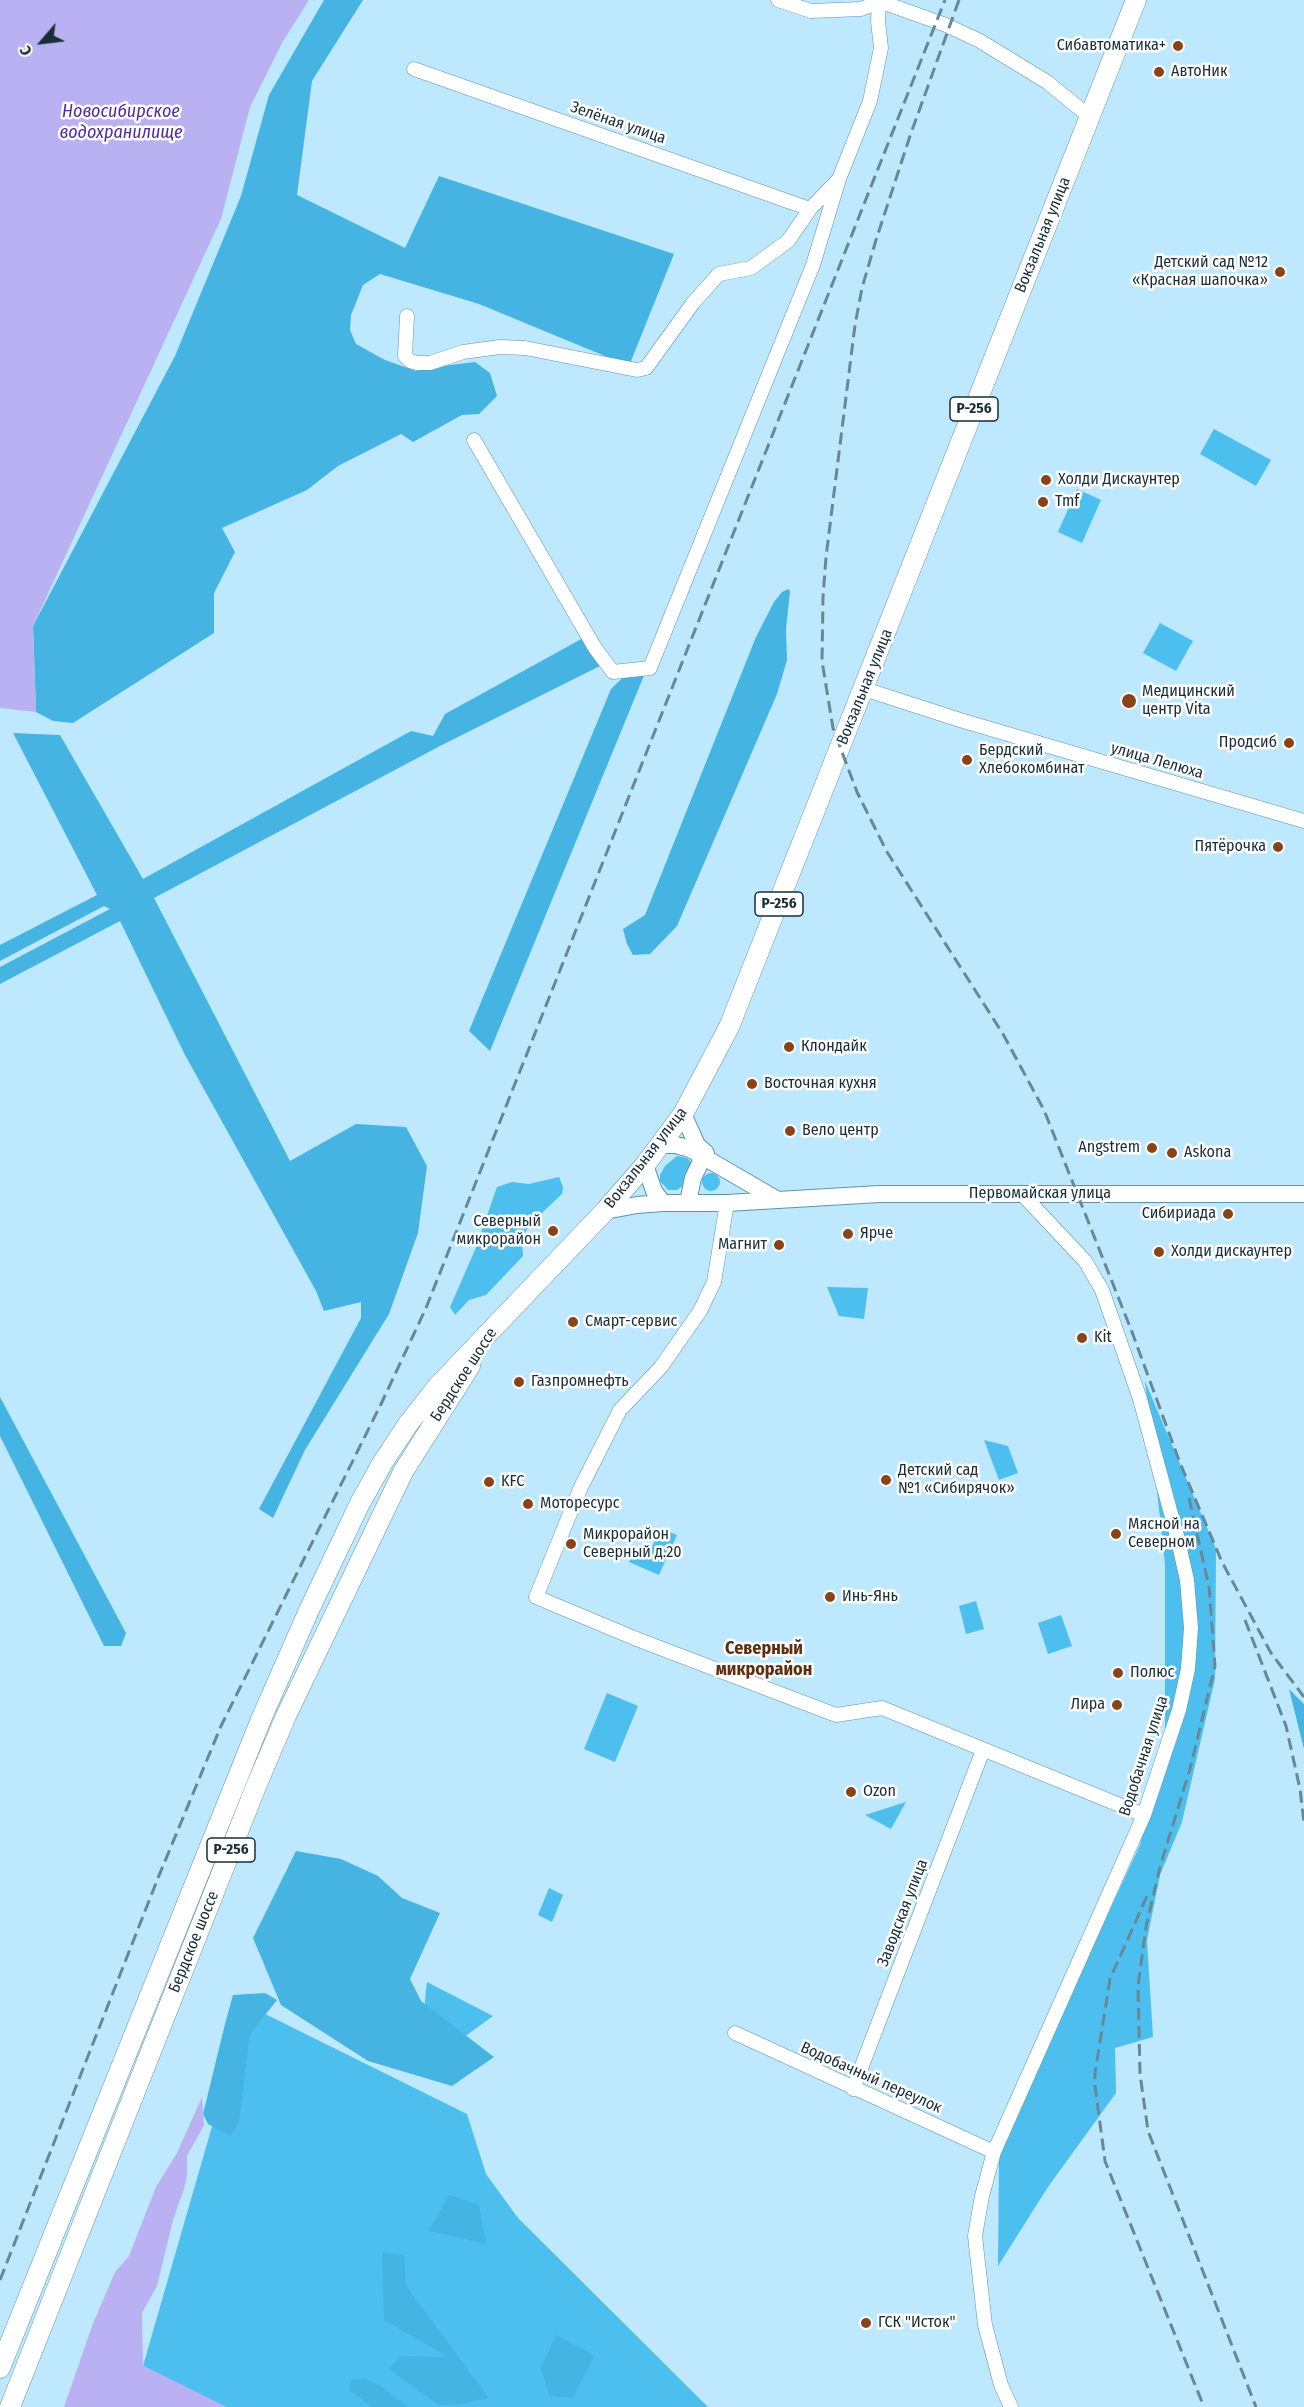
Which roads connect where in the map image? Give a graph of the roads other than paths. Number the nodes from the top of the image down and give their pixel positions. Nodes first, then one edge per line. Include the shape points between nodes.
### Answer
1 (778, 0) edge
2 (1136, 0) edge
3 (878, 1) edge
4 (414, 69) dead end
5 (1090, 117) junction
6 (839, 179) junction
7 (810, 209) junction
8 (407, 316) dead end
9 (474, 440) dead end
10 (864, 689) junction
11 (1304, 821) edge
12 (683, 1114) junction
13 (660, 1145) junction
14 (704, 1155) junction
15 (645, 1165) junction
16 (728, 1170) junction
17 (1022, 1194) junction
18 (1304, 1194) edge
19 (776, 1199) junction
20 (688, 1202) junction
21 (663, 1203) junction
22 (727, 1203) junction
23 (605, 1211) junction
24 (501, 1318) junction
25 (983, 1749) junction
26 (1144, 1815) junction
27 (735, 2033) dead end
28 (853, 2089) junction
29 (994, 2152) junction
30 (0, 2368) edge
31 (10, 2407) edge
32 (1011, 2407) edge

1 - 3 street via 811,11 861,9
2 - 5 highway, Вокзальная улица / Р-256
3 - 5 street via 980,41 1047,82
3 - 6 street via 881,48 870,101
4 - 7 street, Зелёная улица
5 - 10 highway, Вокзальная улица / Р-256
6 - 7 street
6 - 9 street via 813,265 650,668 613,672 595,648
7 - 8 street via 788,241 751,268 719,274 646,369 500,347 417,363 405,356
10 - 11 street, улица Лелюха
10 - 12 highway, Вокзальная улица / Р-256 via 729,1027
12 - 13 highway, Вокзальная улица / Р-256
12 - 16 main road via 697,1145
13 - 14 main road via 676,1145
13 - 15 highway, Вокзальная улица / Р-256
14 - 16 main road
14 - 20 main road via 693,1178
15 - 21 main road
15 - 23 highway, Вокзальная улица / Р-256
16 - 19 main road
17 - 18 main road, Первомайская улица
17 - 19 main road, Первомайская улица
17 - 26 street, Водобачная улица via 1085,1261 1102,1290 1140,1399 1187,1580 1191,1628 1188,1669 1179,1710
19 - 22 main road, Первомайская улица
20 - 21 main road, Первомайская улица
20 - 22 main road, Первомайская улица
21 - 23 main road, Первомайская улица
22 - 25 street via 714,1282 700,1311 661,1367 620,1410 580,1489 536,1597 836,1715 882,1708
23 - 24 highway, Вокзальная улица / Р-256
24 - 30 highway, Бердское шоссе / Р-256 via 438,1386 402,1433 360,1503 258,1726
24 - 31 highway, Бердское шоссе / Р-256 via 403,1472 286,1716
25 - 26 street
25 - 28 street, Заводская улица
26 - 29 street, Водобачная улица
27 - 28 street, Водобачный переулок
28 - 29 street, Водобачный переулок
29 - 32 street, Водобачная улица via 975,2236 985,2325

